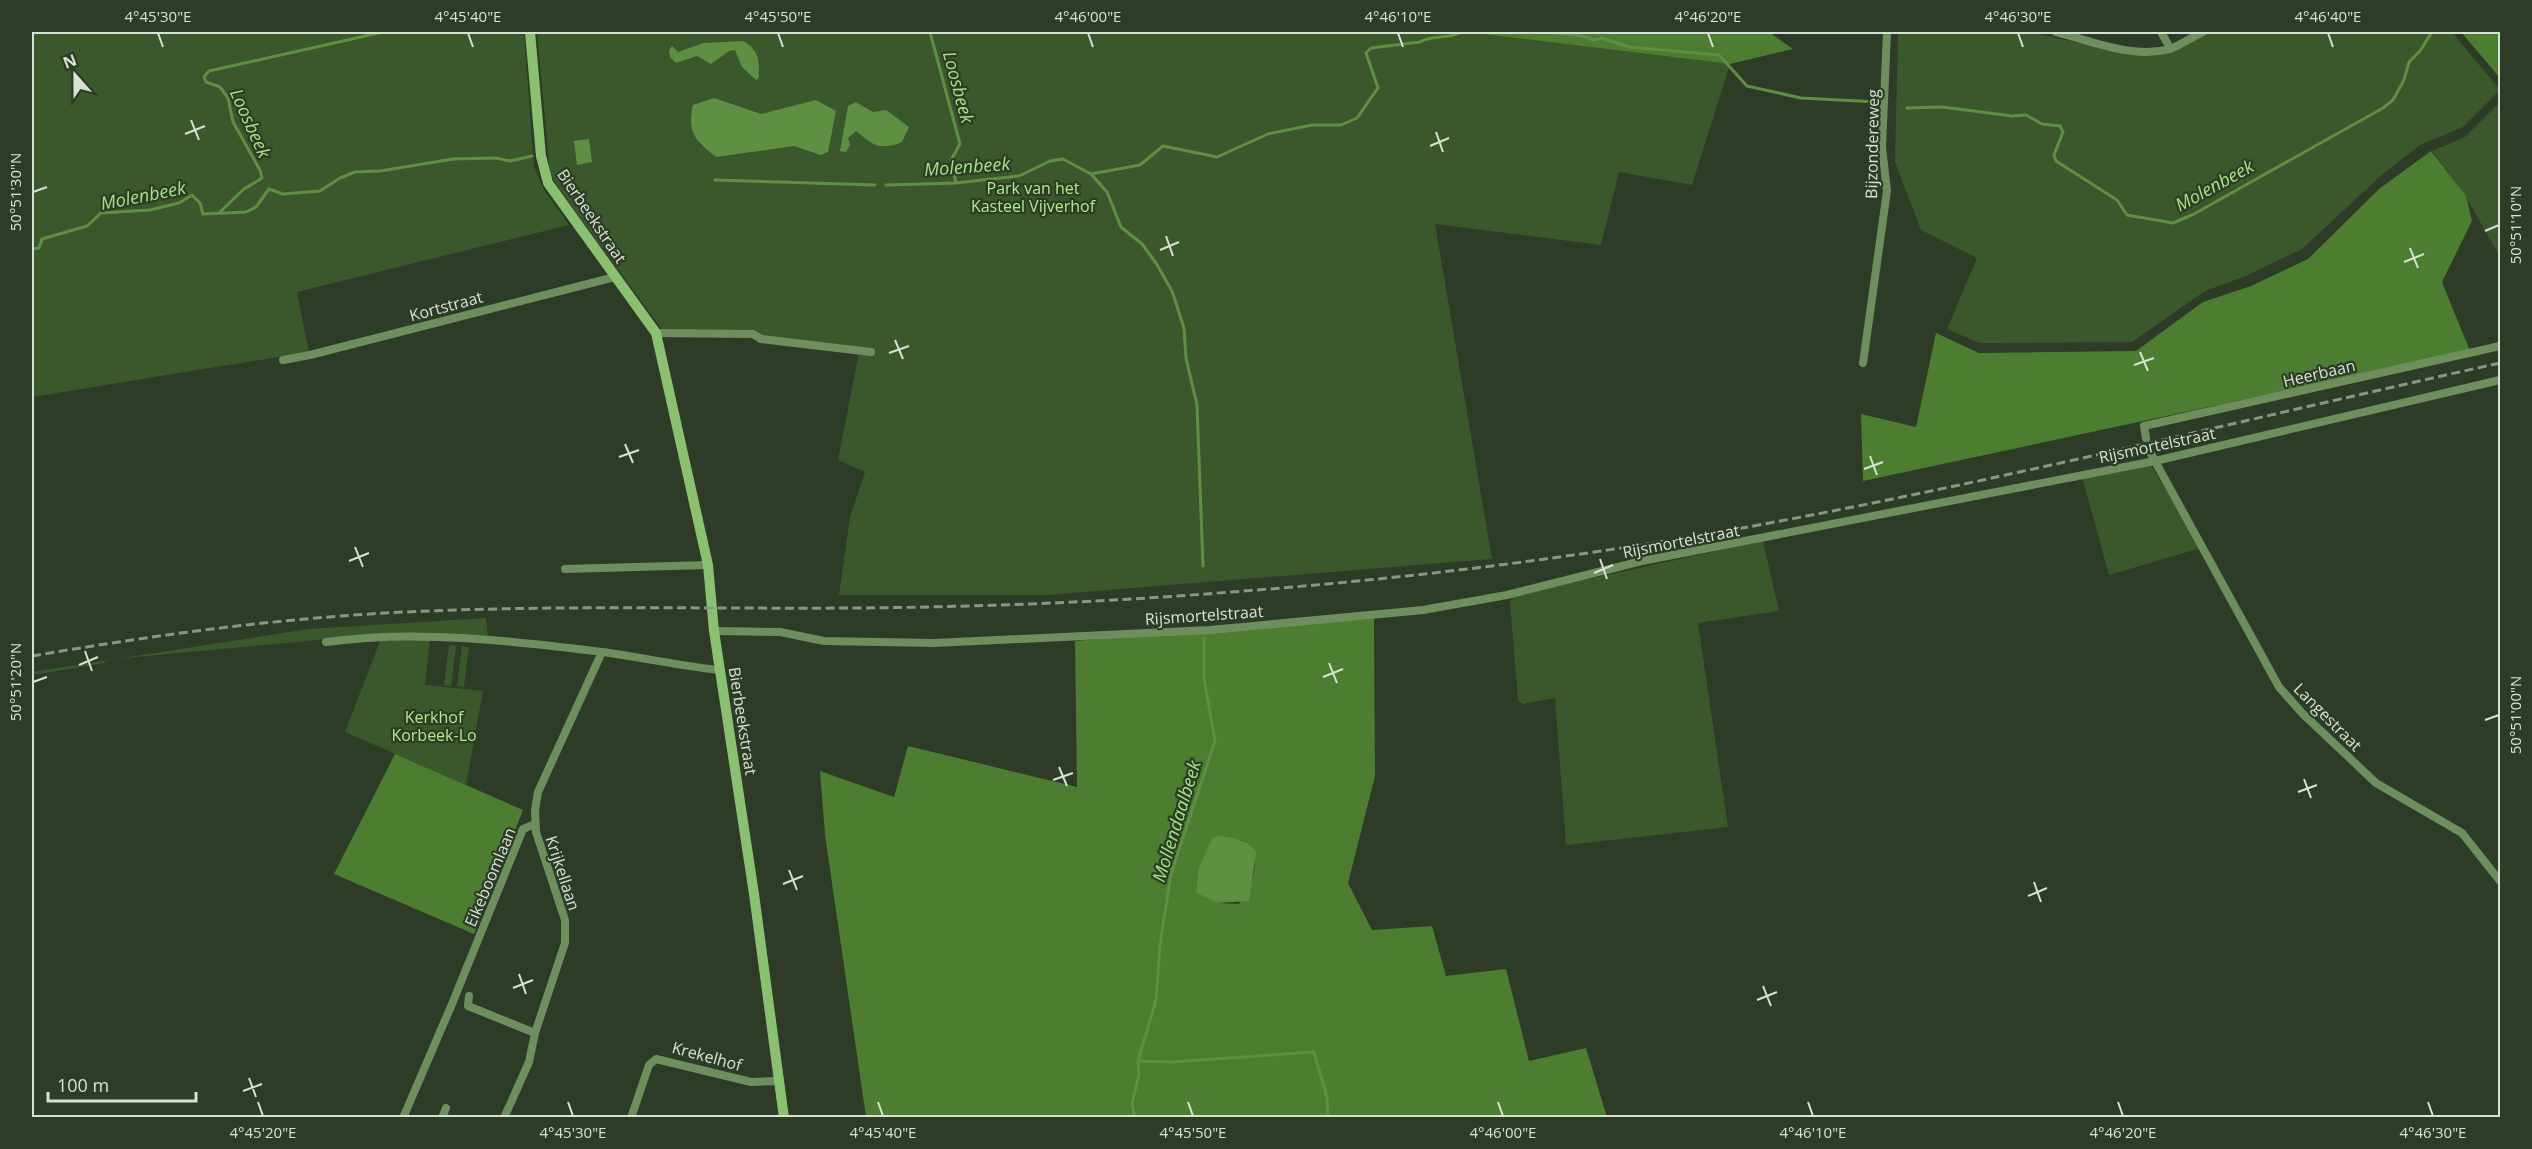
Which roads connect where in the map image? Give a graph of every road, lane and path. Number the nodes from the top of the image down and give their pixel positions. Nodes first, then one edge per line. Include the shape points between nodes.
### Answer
1 (530, 32) edge
2 (1887, 32) edge
3 (2056, 32) edge
4 (2161, 32) edge
5 (2203, 32) edge
6 (2170, 48) junction
7 (615, 277) junction
8 (656, 333) junction
9 (2500, 346) edge
10 (871, 352) dead end
11 (283, 360) dead end
12 (1863, 363) dead end
13 (2500, 380) edge
14 (2146, 438) dead end
15 (2150, 452) dead end
16 (2155, 461) junction
17 (708, 565) junction
18 (565, 568) dead end
19 (714, 631) junction
20 (326, 642) dead end
21 (602, 652) junction
22 (720, 670) junction
23 (535, 825) junction
24 (2500, 882) edge
25 (469, 996) dead end
26 (535, 1033) junction
27 (779, 1081) junction
28 (446, 1108) dead end
29 (442, 1117) edge
30 (403, 1118) edge
31 (504, 1118) edge
32 (631, 1118) edge
33 (784, 1118) edge

1 - 7 street, Bierbeekstraat via 541,156 548,183
2 - 12 street, Bijzondereweg via 1882,147 1887,191
3 - 6 street via 2124,50
4 - 6 street
5 - 6 street
7 - 8 street, Bierbeekstraat
7 - 11 street, Kortstraat
8 - 10 street via 753,334 761,339
8 - 17 street, Bierbeekstraat
9 - 14 street, Heerbaan via 2144,426
13 - 16 street, Rijsmortelstraat
15 - 16 street, Langestraat
16 - 19 street, Rijsmortelstraat via 1642,561 1507,595 1424,610 1210,630 934,643 824,641 780,632
16 - 24 street, Langestraat via 2279,687 2376,783 2462,833
17 - 18 street
17 - 19 street, Bierbeekstraat
19 - 22 street, Bierbeekstraat
20 - 21 street via 371,637 461,638
21 - 22 street
21 - 23 street, Eikeboomlaan via 538,792
22 - 27 street, Bierbeekstraat
23 - 26 street, Krijkellaan via 565,920 565,943
23 - 30 street, Eikeboomlaan via 523,829
25 - 26 street via 468,1006
26 - 31 street, Krijkellaan via 529,1062
27 - 32 street, Krekelhof via 751,1082 656,1059 649,1065
27 - 33 street, Bierbeekstraat
28 - 29 street

